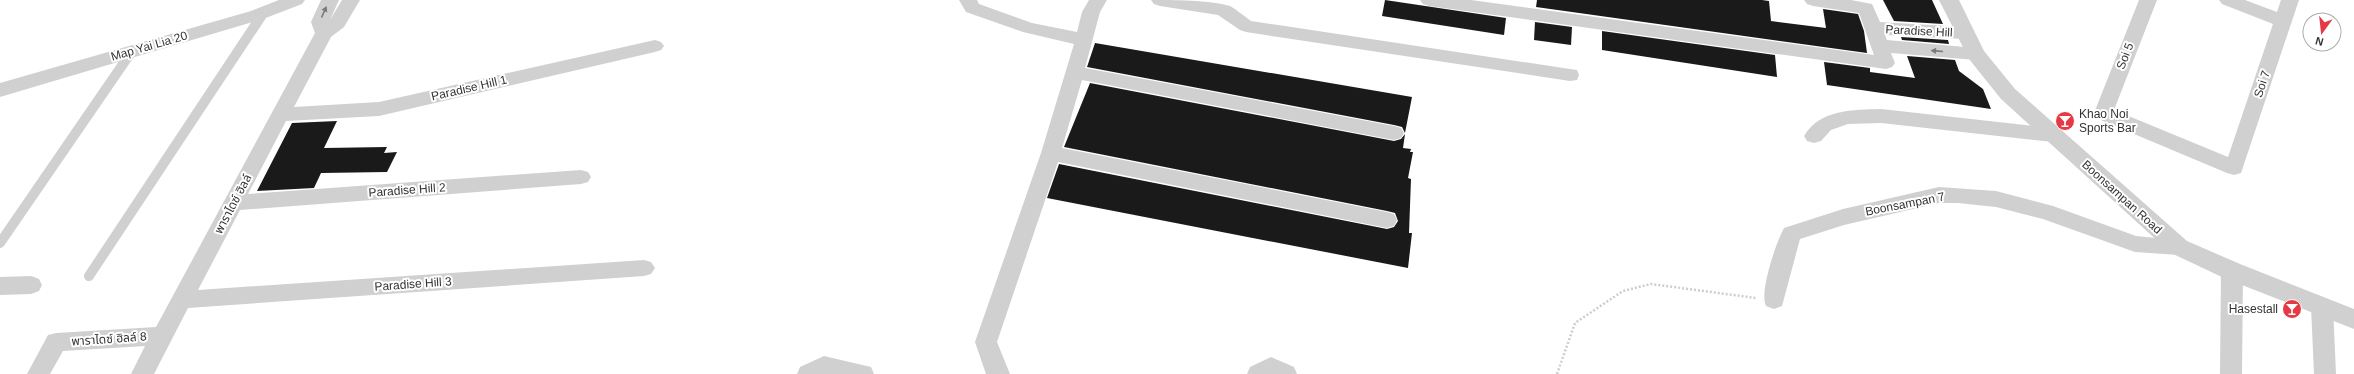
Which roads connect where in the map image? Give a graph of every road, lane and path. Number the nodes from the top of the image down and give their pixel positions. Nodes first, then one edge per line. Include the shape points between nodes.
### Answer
1 (296, 0) edge
2 (330, 0) edge
3 (352, 0) edge
4 (968, 0) edge
5 (1098, 0) edge
6 (1160, 0) edge
7 (1429, 0) edge
8 (1813, 0) edge
9 (1949, 0) edge
10 (2148, 0) edge
11 (2228, 0) edge
12 (2290, 0) edge
13 (264, 12) junction
14 (2283, 20) junction
15 (1874, 28) junction
16 (324, 33) junction
17 (1964, 33) junction
18 (1084, 40) junction
19 (655, 46) dead end
20 (1881, 46) junction
21 (132, 51) junction
22 (1976, 54) junction
23 (1074, 72) junction
24 (1570, 75) dead end
25 (0, 90) edge
26 (280, 115) junction
27 (1394, 133) dead end
28 (2053, 135) junction
29 (1814, 136) dead end
30 (1051, 154) junction
31 (2234, 168) joint
32 (581, 177) dead end
33 (233, 203) junction
34 (1387, 220) dead end
35 (0, 244) edge
36 (2179, 247) junction
37 (644, 268) dead end
38 (2232, 272) junction
39 (89, 276) dead end
40 (31, 285) dead end
41 (0, 286) edge
42 (182, 300) junction
43 (1774, 300) joint
44 (2322, 306) junction
45 (2354, 319) edge
46 (163, 336) junction
47 (38, 374) edge
48 (142, 374) edge
49 (808, 374) edge
50 (863, 374) edge
51 (1000, 374) edge
52 (1258, 374) edge
53 (1286, 374) edge
54 (1556, 374) edge
55 (2231, 374) edge
56 (2325, 374) edge

1 - 13 street, Map Yai Lia 20
16 -> 2 street, พาราไดซ์ ฮิลล์ via 320,22
3 - 16 street, พาราไดซ์ ฮิลล์ via 338,23
4 - 18 street via 972,8 1029,28
5 - 18 street via 1091,12
6 - 24 street via 1222,10 1246,26
7 - 20 street via 1886,62
8 - 15 street via 1866,8
9 - 17 street, Boonsampan Road
10 - 31 street, Soi 5 via 2103,113
11 - 14 street
12 - 14 street, Soi 7
13 - 21 street, Map Yai Lia 20
13 - 39 lane
14 - 31 street, Soi 7
15 - 17 street, Paradise Hill
15 - 20 street
16 - 26 street, พาราไดซ์ ฮิลล์
17 - 22 street, Boonsampan Road
18 - 23 street
19 - 26 street, Paradise Hill 1 via 379,109
22 -> 20 street
21 - 25 street, Map Yai Lia 20
21 - 35 lane
22 - 28 street, Boonsampan Road via 2008,94
23 - 27 street
23 - 30 street
26 - 33 street, พาราไดซ์ ฮิลล์
28 - 29 street via 1881,116 1848,117 1834,121 1824,125
28 - 36 street, Boonsampan Road
30 - 34 street
30 - 51 street via 986,342 996,372
32 - 33 street, Paradise Hill 2
33 - 42 street, พาราไดซ์ ฮิลล์
36 - 38 street, Boonsampan Road
36 - 43 street, Boonsampan 7 via 2135,244 2046,212 1996,199 1939,195 1844,216 1791,234
37 - 42 street, Paradise Hill 3
38 - 44 street, Boonsampan Road
38 - 55 street
40 - 41 street
42 - 46 street, พาราไดซ์ ฮิลล์
43 - 54 path via 1651,284 1623,291 1574,323
44 - 45 street, Boonsampan Road
44 - 56 street
46 - 47 street, พาราไดซ์ ฮิลล์ 8 via 56,342
46 - 48 street, พาราไดซ์ ฮิลล์
49 - 50 street via 824,365
52 - 53 street via 1271,367

